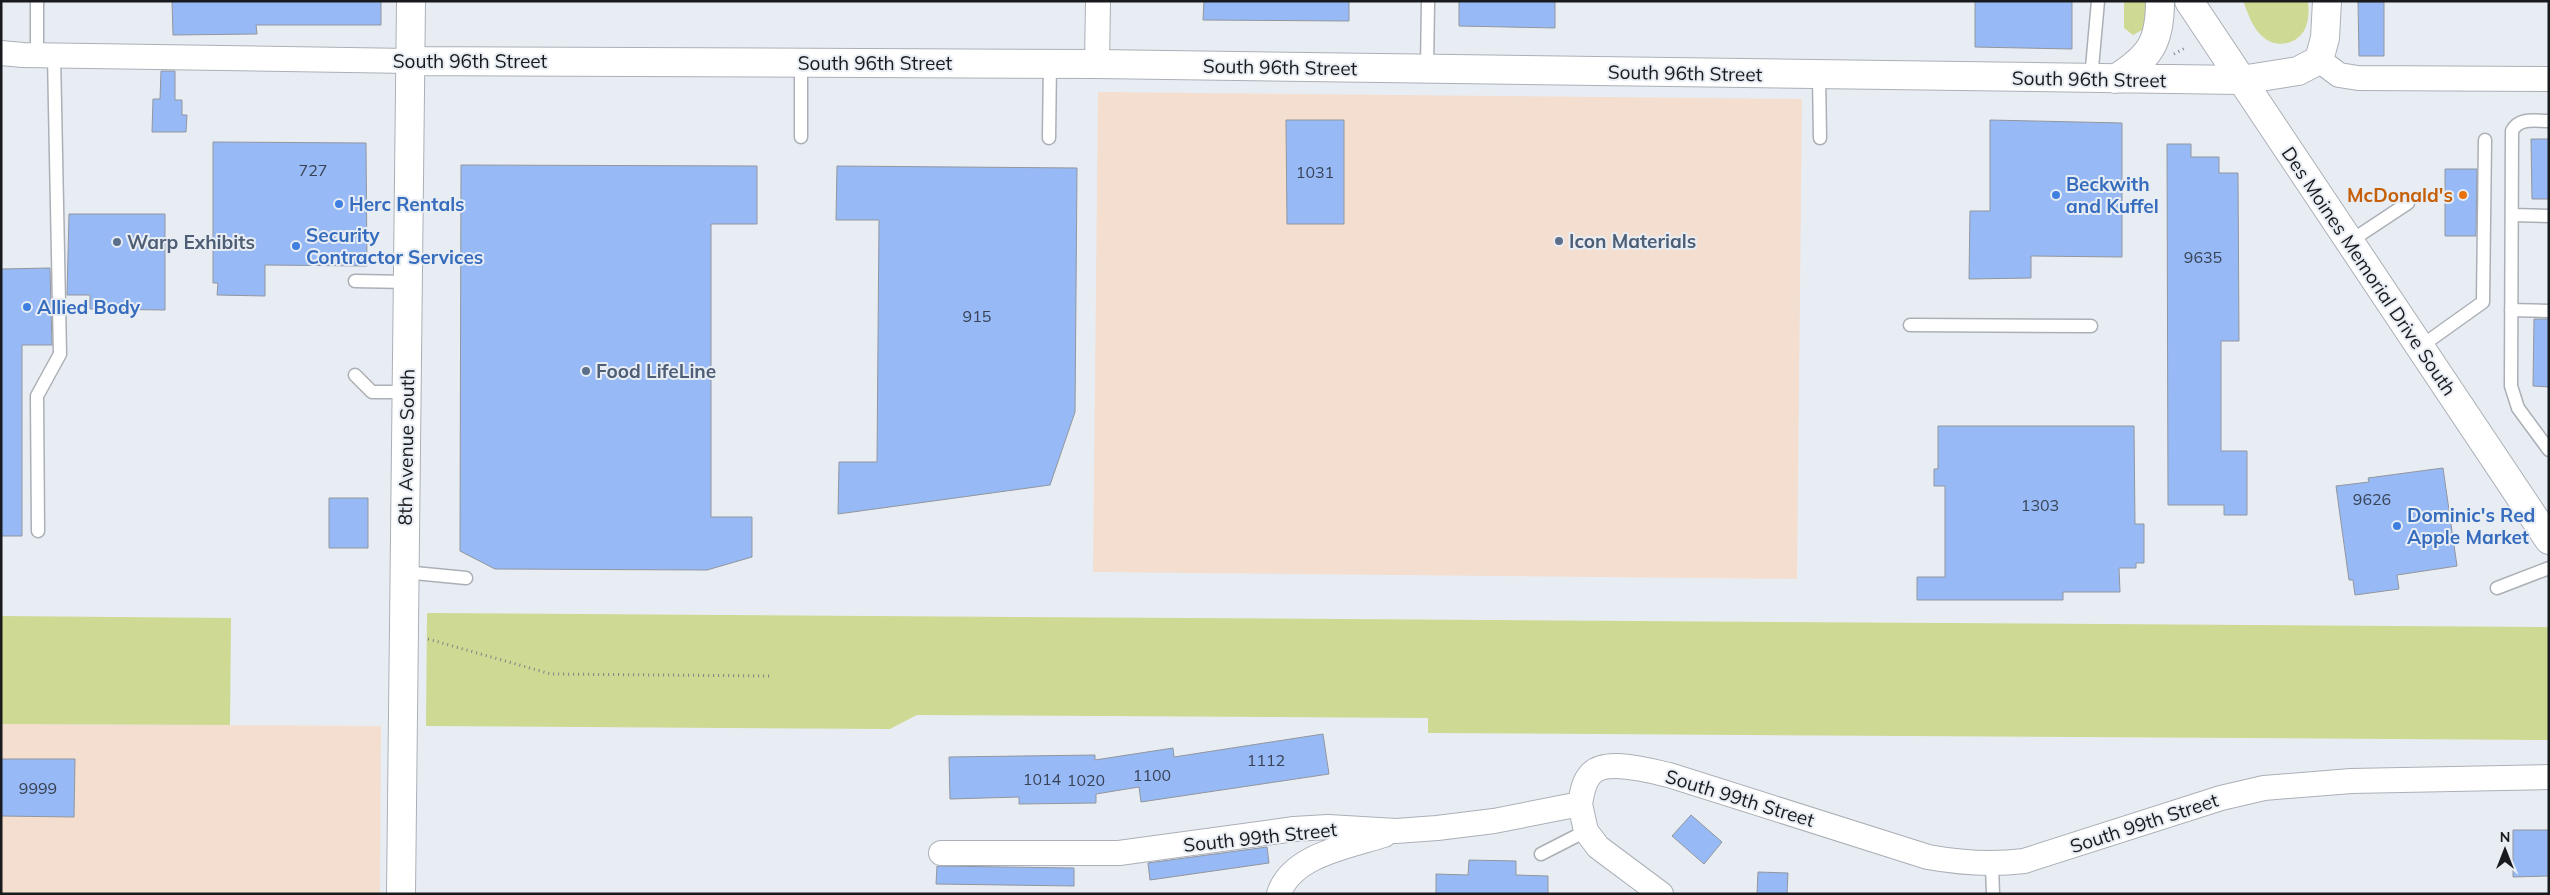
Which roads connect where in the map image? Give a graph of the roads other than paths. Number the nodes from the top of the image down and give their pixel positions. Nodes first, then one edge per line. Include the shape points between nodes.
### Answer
1 (37, 1) edge
2 (411, 1) edge
3 (1098, 1) edge
4 (1428, 1) edge
5 (2098, 1) edge
6 (2160, 1) edge
7 (2189, 1) edge
8 (2327, 1) edge
9 (1, 53) edge
10 (46, 56) junction
11 (2318, 60) junction
12 (410, 61) junction
13 (801, 63) junction
14 (1050, 63) junction
15 (1097, 64) junction
16 (1427, 69) junction
17 (1819, 75) junction
18 (2103, 79) junction
19 (2549, 79) edge
20 (2241, 80) junction
21 (2549, 121) edge
22 (801, 137) dead end
23 (1049, 138) dead end
24 (1820, 138) dead end
25 (2485, 140) dead end
26 (2408, 203) dead end
27 (2512, 215) junction
28 (2549, 216) edge
29 (2349, 242) junction
30 (355, 282) dead end
31 (408, 282) junction
32 (2511, 310) junction
33 (2549, 310) edge
34 (1910, 325) dead end
35 (2091, 326) dead end
36 (2420, 347) junction
37 (355, 375) dead end
38 (406, 392) junction
39 (2546, 441) edge
40 (38, 531) dead end
41 (2549, 540) edge
42 (2549, 568) edge
43 (404, 572) junction
44 (466, 578) dead end
45 (2497, 588) dead end
46 (2549, 777) edge
47 (1580, 804) junction
48 (1396, 831) junction
49 (1586, 831) junction
50 (941, 853) dead end
51 (1541, 854) dead end
52 (1992, 865) junction
53 (401, 894) edge
54 (1279, 894) edge
55 (1661, 894) edge
56 (1993, 894) edge

1 - 10 lane
2 - 12 street, 8th Avenue South
3 - 15 street
4 - 16 lane
5 - 18 lane
6 - 18 street via 2154,45 2137,65
7 - 20 street, Des Moines Memorial Drive South
8 - 11 street via 2325,38
9 - 10 street, South 96th Street
10 - 12 street, South 96th Street
10 - 40 lane via 60,354 37,396
11 - 19 street via 2339,75 2358,78
11 - 20 street, South 96th Street via 2298,71
12 - 13 street, South 96th Street
12 - 31 street, 8th Avenue South
13 - 14 street, South 96th Street
13 - 22 lane
14 - 15 street, South 96th Street
14 - 23 lane
15 - 16 street, South 96th Street
16 - 17 street, South 96th Street
17 - 18 street, South 96th Street
17 - 24 lane
18 - 20 street, South 96th Street
20 - 29 street, Des Moines Memorial Drive South
21 - 27 lane via 2518,122 2512,131
25 - 36 lane via 2483,302
26 - 29 lane
27 - 28 lane
27 - 32 lane
29 - 36 street, Des Moines Memorial Drive South
30 - 31 lane
31 - 38 street, 8th Avenue South
32 - 33 lane
32 - 39 lane via 2513,396 2518,408
34 - 35 lane
36 - 41 street, Des Moines Memorial Drive South
37 - 38 lane via 372,392
38 - 43 street, 8th Avenue South
42 - 45 lane
43 - 44 lane
43 - 53 street, 8th Avenue South
46 - 52 street, South 99th Street via 2351,781 2264,788 2221,798 2024,861
47 - 48 street, South 99th Street via 1494,821
47 - 49 street
47 - 52 street, South 99th Street via 1584,785 1591,773 1603,767 1633,767 1669,774 1928,858
48 - 50 street, South 99th Street via 1328,827 1294,829 1119,853
48 - 54 street via 1304,862 1290,874
49 - 51 lane
49 - 55 street via 1598,847
52 - 56 lane

